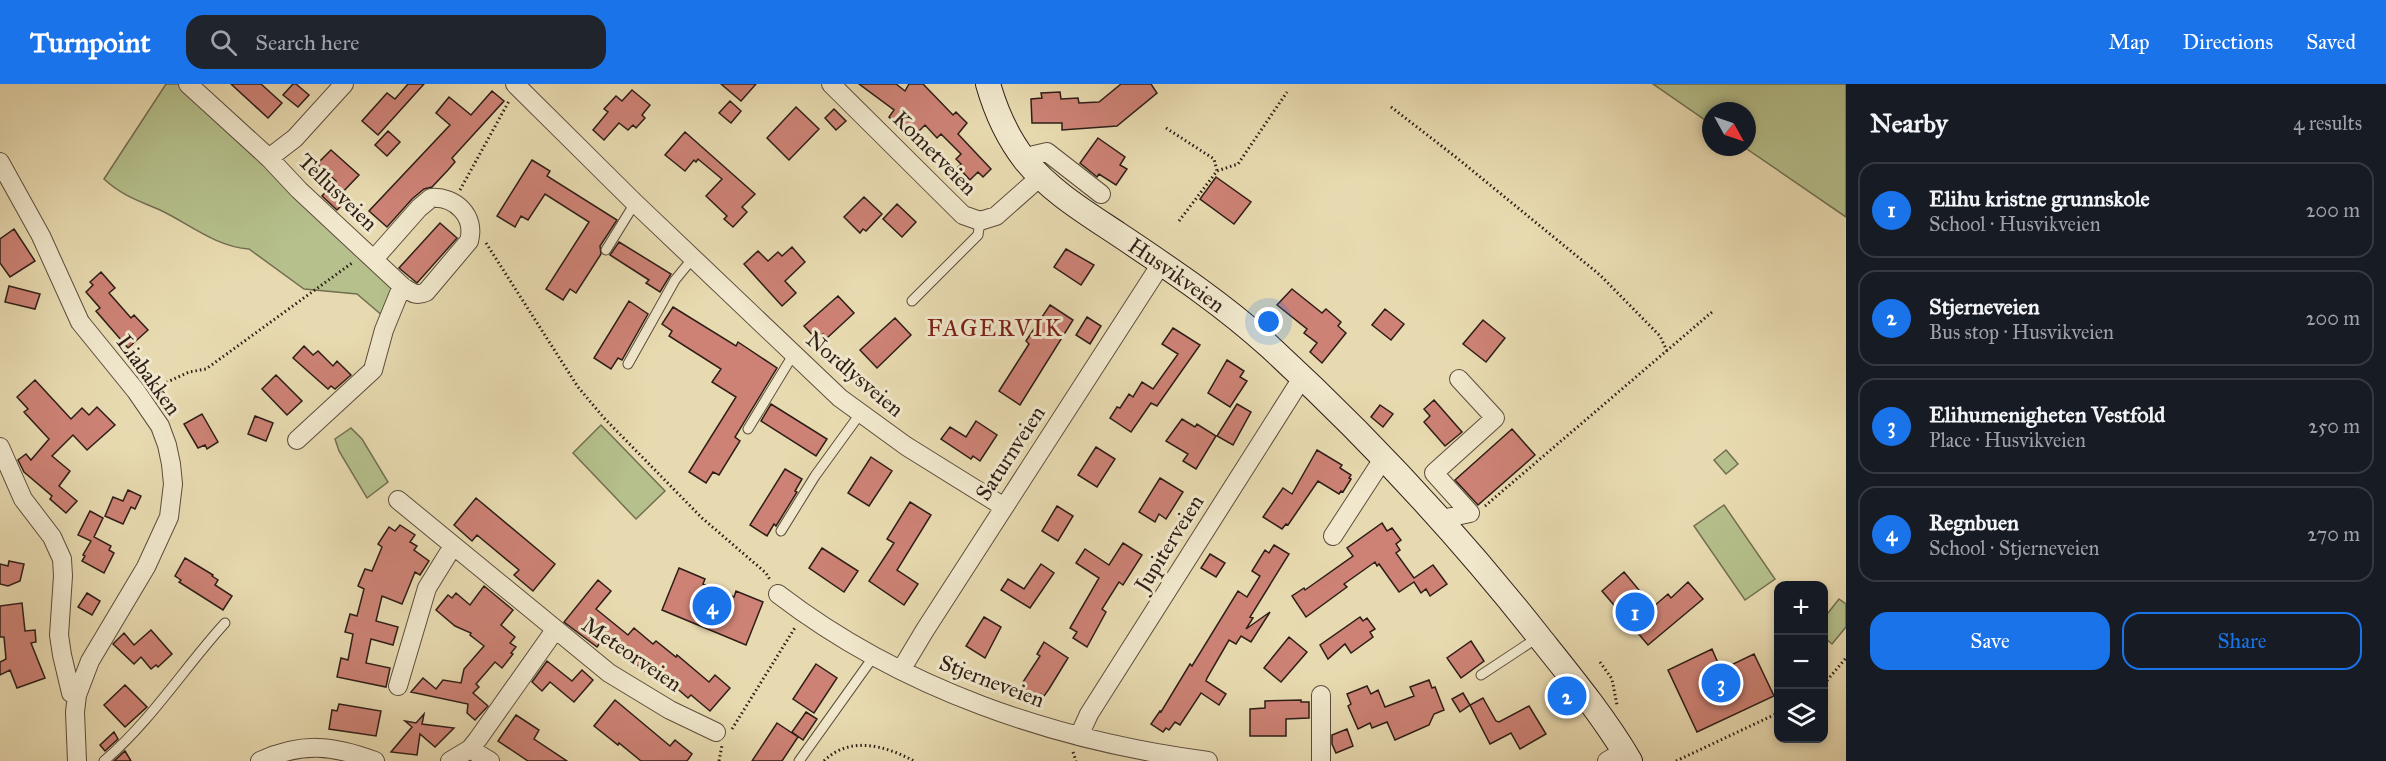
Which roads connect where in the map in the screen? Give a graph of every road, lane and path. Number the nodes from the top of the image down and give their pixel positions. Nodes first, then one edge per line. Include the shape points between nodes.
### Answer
1 (188, 84) edge
2 (344, 84) edge
3 (831, 84) edge
4 (988, 84) edge
5 (517, 86) edge
6 (1287, 92) dead end
7 (1391, 108) dead end
8 (1166, 128) dead end
9 (269, 159) junction
10 (0, 162) edge
11 (1033, 168) junction
12 (1217, 171) junction
13 (1101, 194) dead end
14 (635, 203) junction
15 (457, 204) junction
16 (980, 220) junction
17 (1179, 221) dead end
18 (470, 226) junction
19 (606, 250) dead end
20 (371, 256) junction
21 (693, 258) junction
22 (1161, 264) junction
23 (402, 285) junction
24 (912, 301) dead end
25 (1712, 312) dead end
26 (1667, 351) junction
27 (793, 355) junction
28 (628, 364) dead end
29 (1302, 378) junction
30 (1460, 379) dead end
31 (141, 396) junction
32 (860, 414) junction
33 (748, 429) dead end
34 (297, 441) dead end
35 (0, 447) edge
36 (1383, 459) junction
37 (398, 500) dead end
38 (1004, 507) junction
39 (1470, 513) junction
40 (1442, 519) junction
41 (781, 531) dead end
42 (1333, 536) dead end
43 (453, 546) junction
44 (778, 594) joint
45 (804, 614) junction
46 (225, 623) dead end
47 (555, 630) junction
48 (1539, 636) junction
49 (874, 656) junction
50 (1846, 658) edge
51 (1600, 662) dead end
52 (901, 670) junction
53 (1481, 675) dead end
54 (1828, 679) edge
55 (398, 686) dead end
56 (1321, 694) dead end
57 (77, 695) junction
58 (1618, 710) dead end
59 (1774, 715) edge
60 (716, 732) dead end
61 (1079, 736) junction
62 (470, 749) junction
63 (308, 754) edge
64 (1620, 758) edge
65 (77, 761) edge
66 (104, 761) edge
67 (260, 761) edge
68 (375, 761) edge
69 (450, 761) edge
70 (490, 761) edge
71 (719, 761) edge
72 (800, 761) edge
73 (824, 761) edge
74 (914, 761) edge
75 (1208, 761) edge
76 (1321, 761) edge
77 (1676, 761) edge

1 - 9 street, Tellusveien
2 - 9 street, Tellusveien via 295,138
3 - 16 street, Kometveien via 953,207
4 - 11 main road, Husvikveien via 1006,134
5 - 14 street, Nordlysveien
5 - 15 path via 468,174
6 - 12 path via 1238,165
7 - 26 path via 1600,275 1660,336
8 - 12 path via 1214,159
9 - 20 street, Tellusveien
10 - 31 street, Liabakken via 41,236 80,322
11 - 13 street via 1034,155 1047,152
11 - 16 street, Kometveien via 996,216
11 - 22 main road, Husvikveien via 1084,211
12 - 17 path
14 - 19 lane
14 - 21 street, Nordlysveien
15 - 18 street via 469,218
15 - 20 street, Tellusveien via 435,198 427,201
16 - 24 lane via 978,235
18 - 23 street via 470,241 426,292 414,294
18 - 44 path via 479,233 578,387 666,483 766,573
20 - 23 street, Tellusveien
20 - 31 path via 335,274 206,369 150,388
21 - 27 street, Nordlysveien
21 - 28 lane via 675,280
22 - 29 main road, Husvikveien via 1248,328
22 - 38 street, Saturnveien
23 - 34 street via 373,370
25 - 26 path
26 - 39 path via 1483,508
27 - 32 street, Nordlysveien
27 - 33 lane
29 - 36 main road, Husvikveien
29 - 61 street, Jupiterveien via 1089,714
30 - 39 street via 1495,418 1434,473
31 - 57 street, Liabakken via 167,445 172,484 169,517 146,567 90,661
32 - 38 street, Nordlysveien
32 - 41 lane
35 - 57 street via 27,506 52,537 62,559 60,645 71,693
36 - 40 main road, Husvikveien
36 - 42 street
37 - 43 street, Meteorveien
38 - 52 street, Saturnveien
39 - 40 street
40 - 48 main road, Husvikveien
43 - 47 street, Meteorveien
43 - 55 street via 427,588
44 - 45 street, Stjerneveien
45 - 49 street, Stjerneveien
45 - 71 path via 722,746
46 - 66 lane via 129,740
47 - 60 street, Meteorveien via 633,689
47 - 62 street, Meteorveien
48 - 53 lane
48 - 64 main road, Husvikveien via 1612,732
49 - 52 street, Stjerneveien
49 - 72 lane
50 - 54 path
51 - 58 path via 1612,679
52 - 61 street, Stjerneveien via 981,705
56 - 76 street
57 - 65 street, Liabakken
59 - 77 path
61 - 75 street, Stjerneveien via 1117,747
62 - 69 street, Meteorveien
62 - 70 street
63 - 67 street via 274,755
63 - 68 street via 332,748
73 - 74 path via 839,750 859,745 876,745

